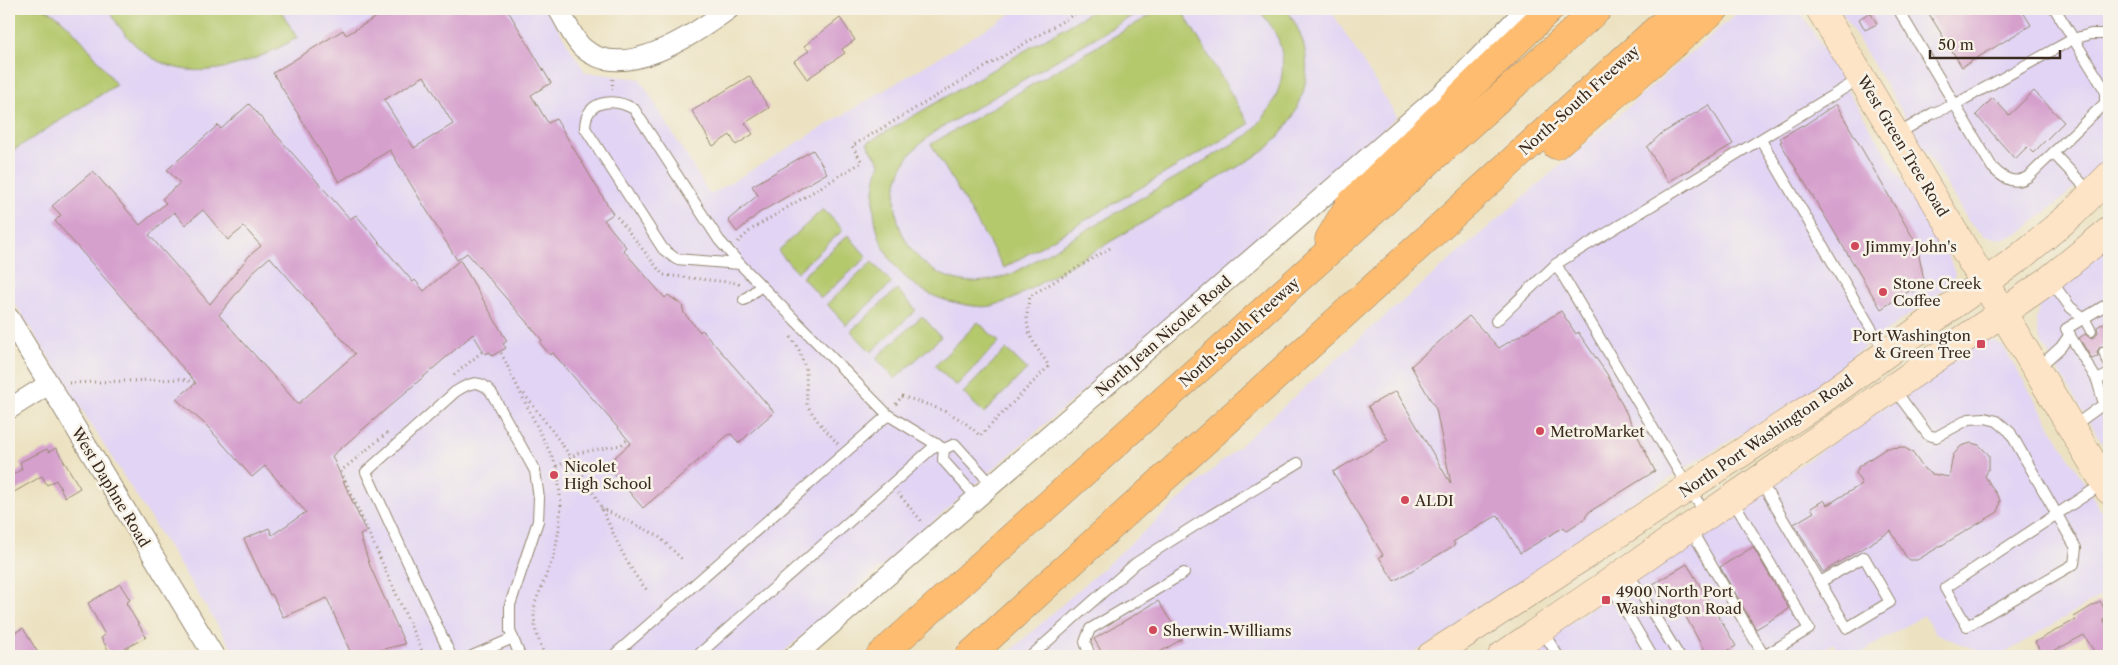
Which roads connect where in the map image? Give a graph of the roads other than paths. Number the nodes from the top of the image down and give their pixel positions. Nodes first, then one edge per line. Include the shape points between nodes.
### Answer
1 (558, 9) edge
2 (729, 9) edge
3 (1526, 9) edge
4 (1550, 9) edge
5 (1598, 9) edge
6 (1678, 9) edge
7 (1715, 9) edge
8 (1820, 9) edge
9 (1898, 9) edge
10 (2055, 9) edge
11 (2109, 34) edge
12 (2074, 39) junction
13 (1862, 77) junction
14 (1954, 105) junction
15 (1896, 135) junction
16 (1761, 140) junction
17 (2053, 153) junction
18 (2100, 185) edge
19 (2072, 214) junction
20 (2104, 240) edge
21 (1416, 248) junction
22 (1315, 262) junction
23 (740, 264) junction
24 (1556, 264) junction
25 (2050, 279) junction
26 (1986, 284) junction
27 (761, 286) junction
28 (748, 297) road end
29 (2109, 302) edge
30 (2002, 313) junction
31 (9, 318) edge
32 (2084, 318) junction
33 (1496, 320) dead end
34 (2091, 331) dead end
35 (2070, 334) junction
36 (1886, 352) junction
37 (2104, 352) dead end
38 (2109, 363) edge
39 (2036, 370) junction
40 (2109, 374) edge
41 (2097, 380) junction
42 (49, 384) junction
43 (1893, 388) junction
44 (9, 408) edge
45 (2107, 408) edge
46 (888, 415) junction
47 (2071, 428) junction
48 (941, 447) junction
49 (1298, 463) dead end
50 (1760, 479) junction
51 (992, 485) junction
52 (2107, 486) edge
53 (1688, 489) junction
54 (976, 498) junction
55 (1732, 498) junction
56 (2058, 514) junction
57 (1698, 521) junction
58 (1184, 574) dead end
59 (1618, 577) junction
60 (1820, 582) junction
61 (1542, 629) junction
62 (513, 638) junction
63 (214, 656) edge
64 (451, 656) edge
65 (472, 656) edge
66 (520, 656) edge
67 (613, 656) edge
68 (697, 656) edge
69 (795, 656) edge
70 (880, 656) edge
71 (969, 656) edge
72 (1032, 656) edge
73 (1090, 656) edge
74 (1431, 656) edge
75 (1502, 656) edge
76 (1558, 656) edge
77 (1652, 656) edge
78 (1679, 656) edge

1 - 2 street via 582,48 614,61 637,59 662,50
3 - 51 street, North Jean Nicolet Road via 1455,82
4 - 22 highway via 1349,205
5 - 22 highway, North-South Freeway
6 - 21 highway, North-South Freeway
7 - 21 highway via 1494,198
8 - 13 main road, West Green Tree Road
9 - 14 lane
10 - 12 lane
11 - 12 lane via 2091,34
12 - 14 lane
12 - 17 lane via 2107,98
13 - 15 main road, West Green Tree Road
13 - 16 lane
14 - 15 lane via 1933,113
14 - 17 lane via 1992,168 2005,179 2024,179
15 - 26 main road, West Green Tree Road
16 - 24 lane
16 - 36 lane
17 - 18 lane
18 - 19 main road, North Port Washington Road
19 - 20 main road
19 - 26 main road, North Port Washington Road
20 - 25 main road, North Port Washington Road
21 - 71 highway, North-South Freeway
22 - 70 highway, North-South Freeway
23 - 23 lane via 718,240 639,116 627,105 611,102 589,110 585,128 663,249 676,259
23 - 27 lane
24 - 33 lane
24 - 53 lane
25 - 30 main road, North Port Washington Road
25 - 32 lane via 2070,307
26 - 30 main road, West Green Tree Road
26 - 36 main road, North Port Washington Road
27 - 28 lane
27 - 46 lane
29 - 32 lane
30 - 39 main road, West Green Tree Road
30 - 43 main road, North Port Washington Road
31 - 42 street, West Daphne Road
32 - 34 lane
32 - 35 lane via 2066,329
35 - 39 lane
35 - 41 lane
36 - 53 main road, North Port Washington Road via 1819,402
37 - 38 lane
39 - 47 main road, West Green Tree Road
40 - 41 lane
41 - 45 lane
42 - 44 street
42 - 63 street, West Daphne Road
43 - 50 main road, North Port Washington Road
43 - 56 lane via 1928,435 1936,437 1969,419 1984,418 1997,422 2010,432
45 - 47 lane
46 - 48 lane
46 - 67 lane
47 - 52 main road, West Green Tree Road
48 - 51 lane via 955,444
48 - 54 lane via 943,460
48 - 68 lane via 891,485
49 - 72 lane via 1136,563
50 - 55 main road, North Port Washington Road
50 - 60 lane
51 - 54 street, North Jean Nicolet Road
52 - 56 lane
53 - 57 lane
53 - 74 main road, North Port Washington Road via 1456,645
54 - 69 street, North Jean Nicolet Road
55 - 57 main road, North Port Washington Road
55 - 57 lane via 1809,629 1764,656
56 - 56 lane via 2076,548 2074,564 1967,626 1945,588
57 - 59 main road, North Port Washington Road
58 - 73 lane via 1090,629 1085,642
59 - 61 main road, North Port Washington Road
59 - 77 lane
59 - 78 lane
60 - 60 lane via 1847,628 1890,602 1864,557
61 - 75 main road, North Port Washington Road
61 - 76 lane
62 - 64 lane via 510,605 538,521 539,498 535,471 491,392 484,384 476,382 455,392 366,472
62 - 65 lane
62 - 66 lane

